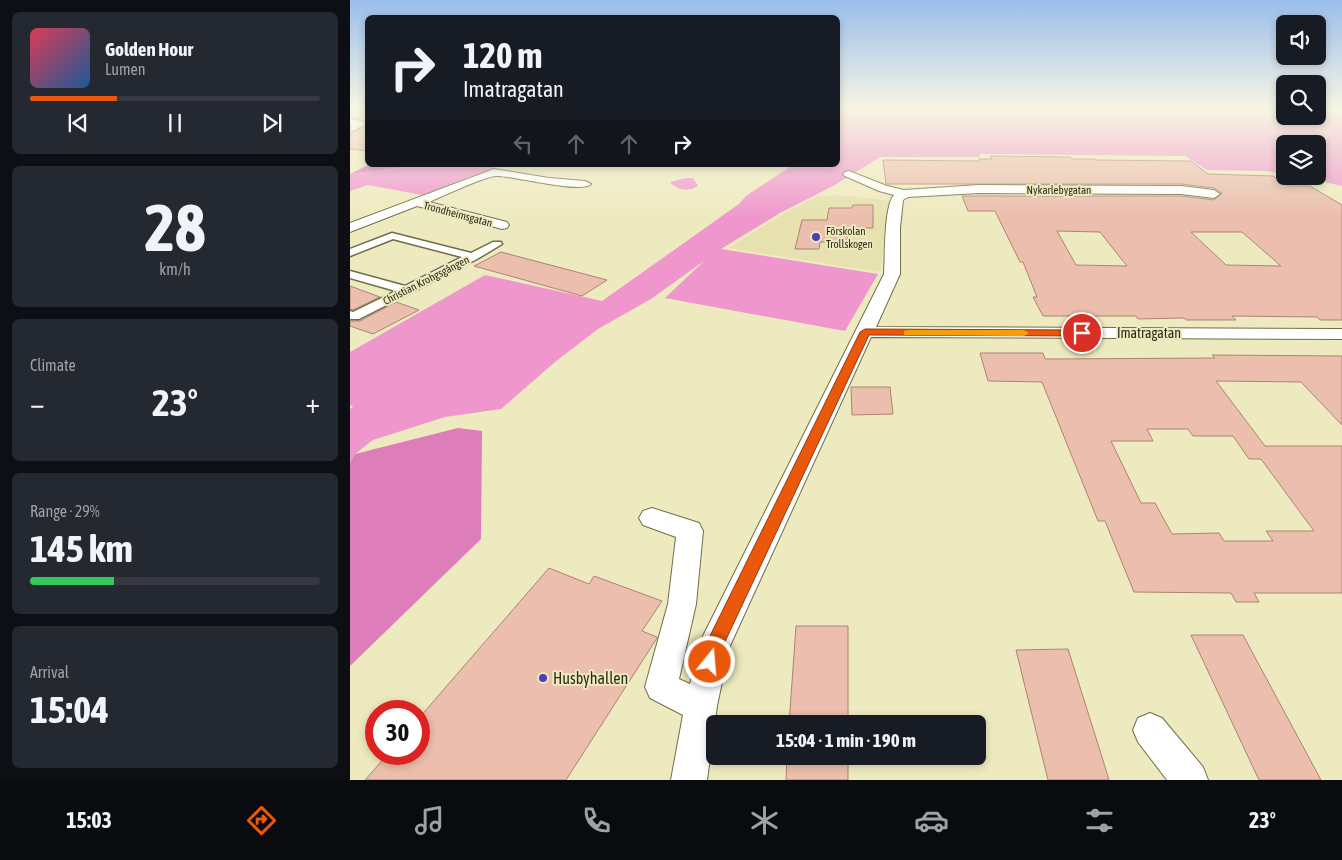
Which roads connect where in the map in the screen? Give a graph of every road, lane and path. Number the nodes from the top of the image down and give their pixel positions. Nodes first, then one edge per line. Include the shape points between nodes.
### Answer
1 (849, 174) dead end
2 (585, 184) dead end
3 (904, 194) junction
4 (1214, 194) dead end
5 (415, 202) junction
6 (502, 225) dead end
7 (350, 228) edge
8 (497, 244) dead end
9 (350, 253) edge
10 (473, 256) junction
11 (350, 274) edge
12 (407, 290) junction
13 (353, 315) edge
14 (865, 332) junction
15 (1342, 334) edge
16 (652, 518) dead end
17 (701, 706) junction
18 (1150, 730) dead end
19 (689, 780) edge
20 (1190, 780) edge

1 - 3 street, Nykarlebygatan via 882,189
2 - 5 street, Trondheimsgatan via 494,172
3 - 4 street, Nykarlebygatan via 951,190 1181,190
3 - 14 street via 897,199 892,274
5 - 6 street, Trondheimsgatan
5 - 7 street, Trondheimsgatan
8 - 10 street, Christian Krohgsgången
9 - 10 street via 392,236
10 - 12 street, Christian Krohgsgången
11 - 12 street
12 - 13 street, Christian Krohgsgången
14 - 15 street, Imatragatan
14 - 17 street via 714,646
16 - 17 street via 690,531 682,604 661,687
17 - 19 street
18 - 20 street

